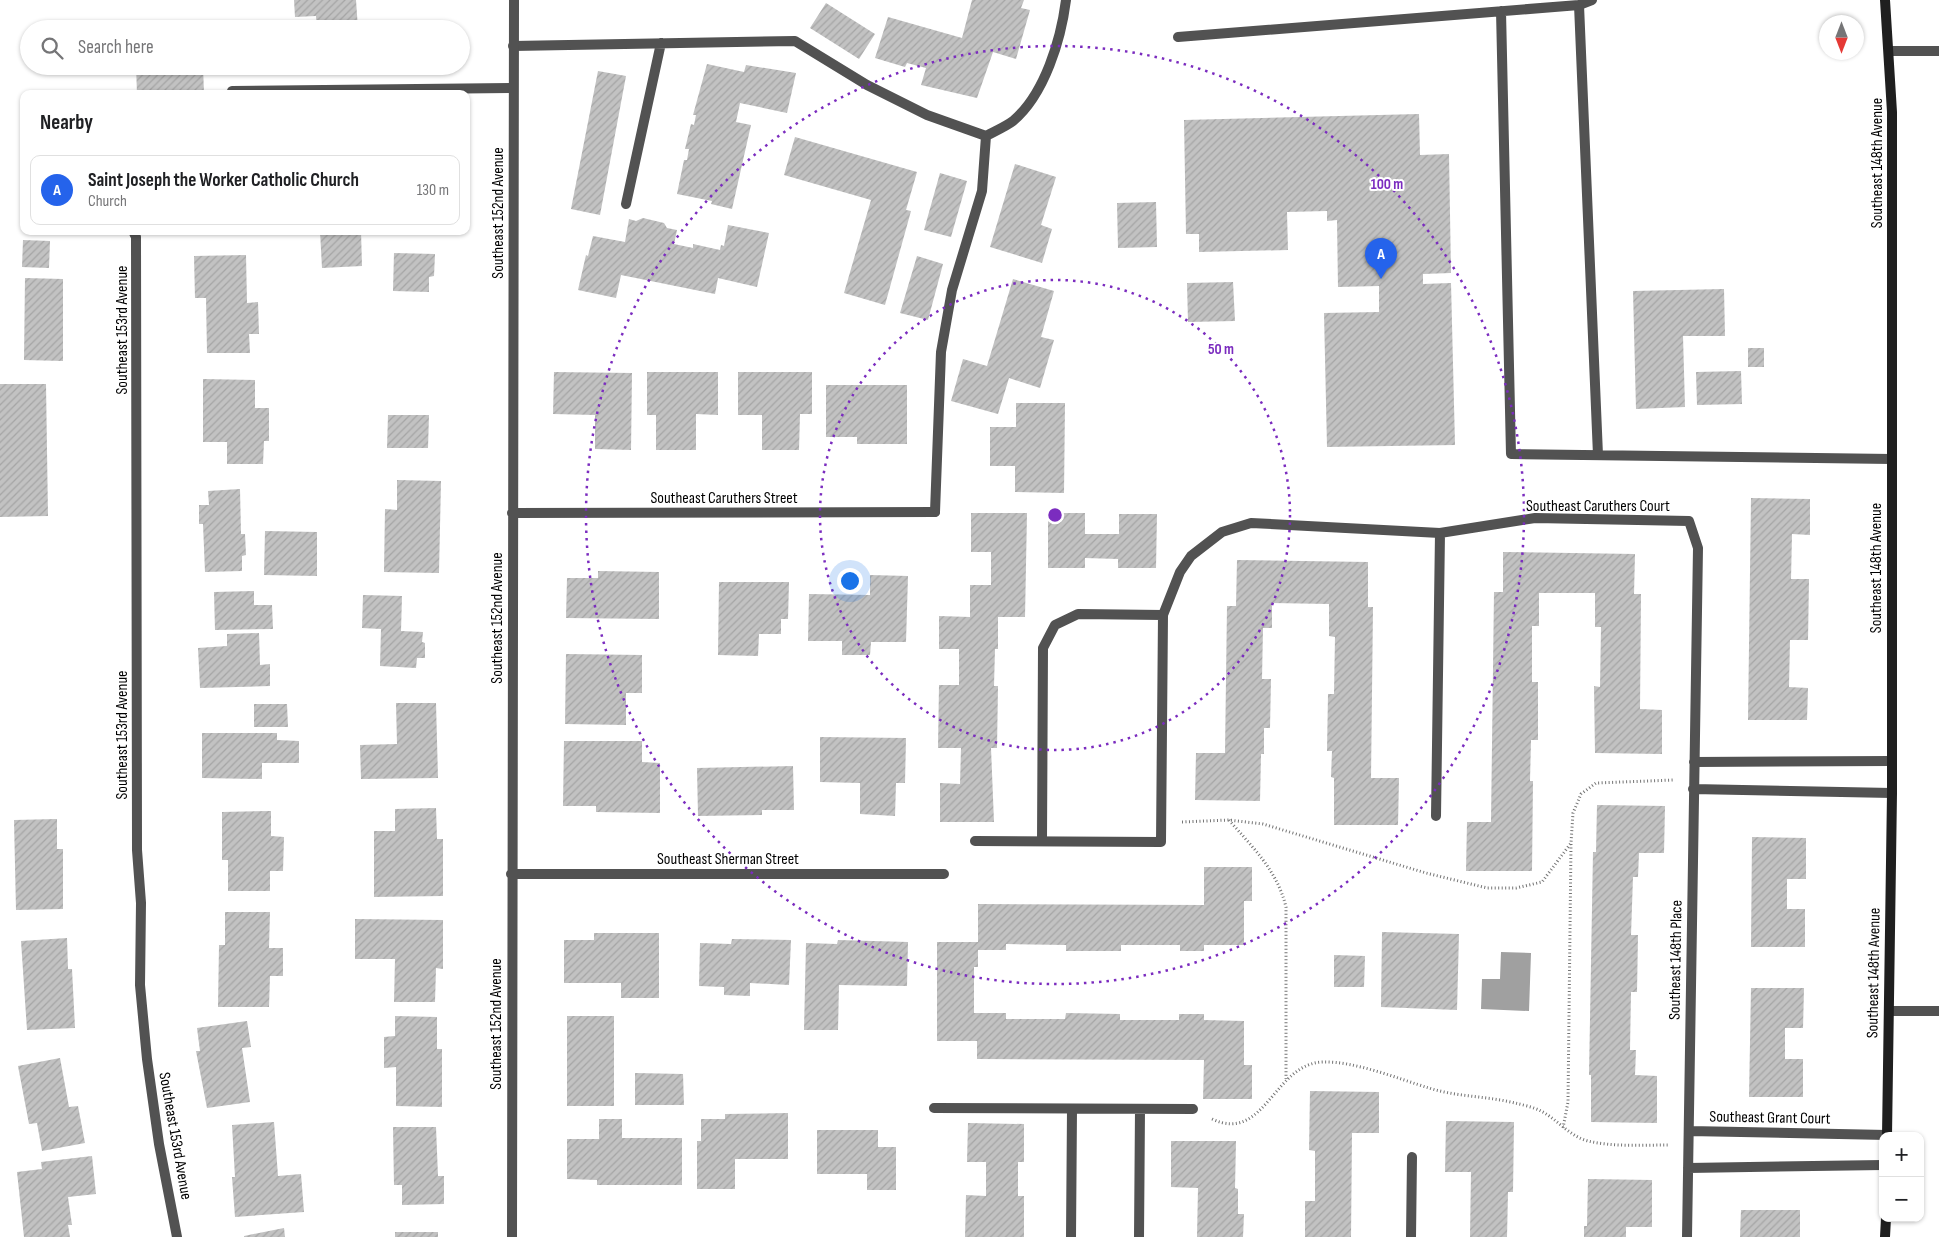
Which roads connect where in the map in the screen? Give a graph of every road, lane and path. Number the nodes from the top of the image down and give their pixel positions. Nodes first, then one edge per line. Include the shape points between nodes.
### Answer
1 (514, 0) edge
2 (1066, 0) edge
3 (1592, 0) edge
4 (1885, 0) edge
5 (1579, 5) junction
6 (1501, 11) junction
7 (1178, 37) dead end
8 (661, 43) junction
9 (513, 46) junction
10 (1890, 51) junction
11 (1939, 51) edge
12 (513, 88) junction
13 (326, 90) edge
14 (986, 136) junction
15 (626, 204) dead end
16 (135, 235) edge
17 (1598, 454) junction
18 (1892, 459) junction
19 (512, 514) junction
20 (1440, 533) junction
21 (1163, 615) junction
22 (1891, 761) junction
23 (1694, 762) junction
24 (1693, 789) junction
25 (1892, 792) junction
26 (1436, 816) dead end
27 (1229, 820) dead end
28 (975, 840) dead end
29 (1042, 841) junction
30 (1571, 843) dead end
31 (511, 874) junction
32 (944, 874) dead end
33 (1889, 1011) junction
34 (1939, 1011) edge
35 (1286, 1080) junction
36 (934, 1108) dead end
37 (1072, 1109) junction
38 (1140, 1109) junction
39 (1193, 1109) joint
40 (1563, 1128) junction
41 (1689, 1131) junction
42 (1887, 1132) edge
43 (1879, 1135) edge
44 (1688, 1146) junction
45 (1412, 1157) dead end
46 (1879, 1164) edge
47 (1688, 1168) junction
48 (1886, 1222) edge
49 (177, 1237) edge
50 (512, 1237) edge
51 (1071, 1237) edge
52 (1139, 1237) edge
53 (1411, 1237) edge
54 (1687, 1237) edge
55 (1886, 1237) edge

1 - 9 street, Southeast 152nd Avenue
2 - 14 street via 1051,62 1032,99 1013,121
3 - 5 street
4 - 10 main road, Southeast 148th Avenue
5 - 6 street
5 - 17 street
6 - 7 street
6 - 17 street via 1511,454
8 - 9 street
8 - 14 street via 795,41 867,85 927,115
8 - 15 street
9 - 12 street, Southeast 152nd Avenue
10 - 11 street
10 - 18 main road, Southeast 148th Avenue
12 - 13 street
12 - 19 street, Southeast 152nd Avenue
14 - 19 street, Southeast Caruthers Street via 982,190 952,290 941,352 935,512
16 - 49 street, Southeast 153rd Avenue via 140,984 150,1078
17 - 18 street
18 - 22 main road, Southeast 148th Avenue
19 - 31 street, Southeast 152nd Avenue
20 - 21 street, Southeast Caruthers Court via 1251,523 1234,526 1190,556
20 - 23 street, Southeast Caruthers Court via 1535,518 1689,521 1698,548
20 - 26 street
21 - 29 street via 1078,614 1055,625 1043,648
21 - 29 street via 1161,842
22 - 23 street
22 - 25 main road, Southeast 148th Avenue
23 - 24 street, Southeast Caruthers Court
24 - 25 street
24 - 41 street, Southeast 148th Place
25 - 33 main road, Southeast 148th Avenue
27 - 35 path via 1267,864 1281,888 1286,907
28 - 29 street
30 - 40 path via 1568,1102
31 - 32 street, Southeast Sherman Street
31 - 50 street, Southeast 152nd Avenue
33 - 34 street
33 - 42 main road, Southeast 148th Avenue
35 - 39 path via 1251,1119 1225,1125
35 - 40 path via 1302,1066 1323,1062 1362,1068 1441,1092 1514,1102 1541,1111
36 - 37 street
37 - 38 street
37 - 51 street
38 - 39 street
38 - 52 street
40 - 44 path via 1587,1140
41 - 43 street, Southeast Grant Court
41 - 44 street, Southeast Grant Court
44 - 47 street, Southeast Grant Court
45 - 53 street
46 - 47 street
47 - 54 street, Southeast Grant Court
48 - 55 main road

